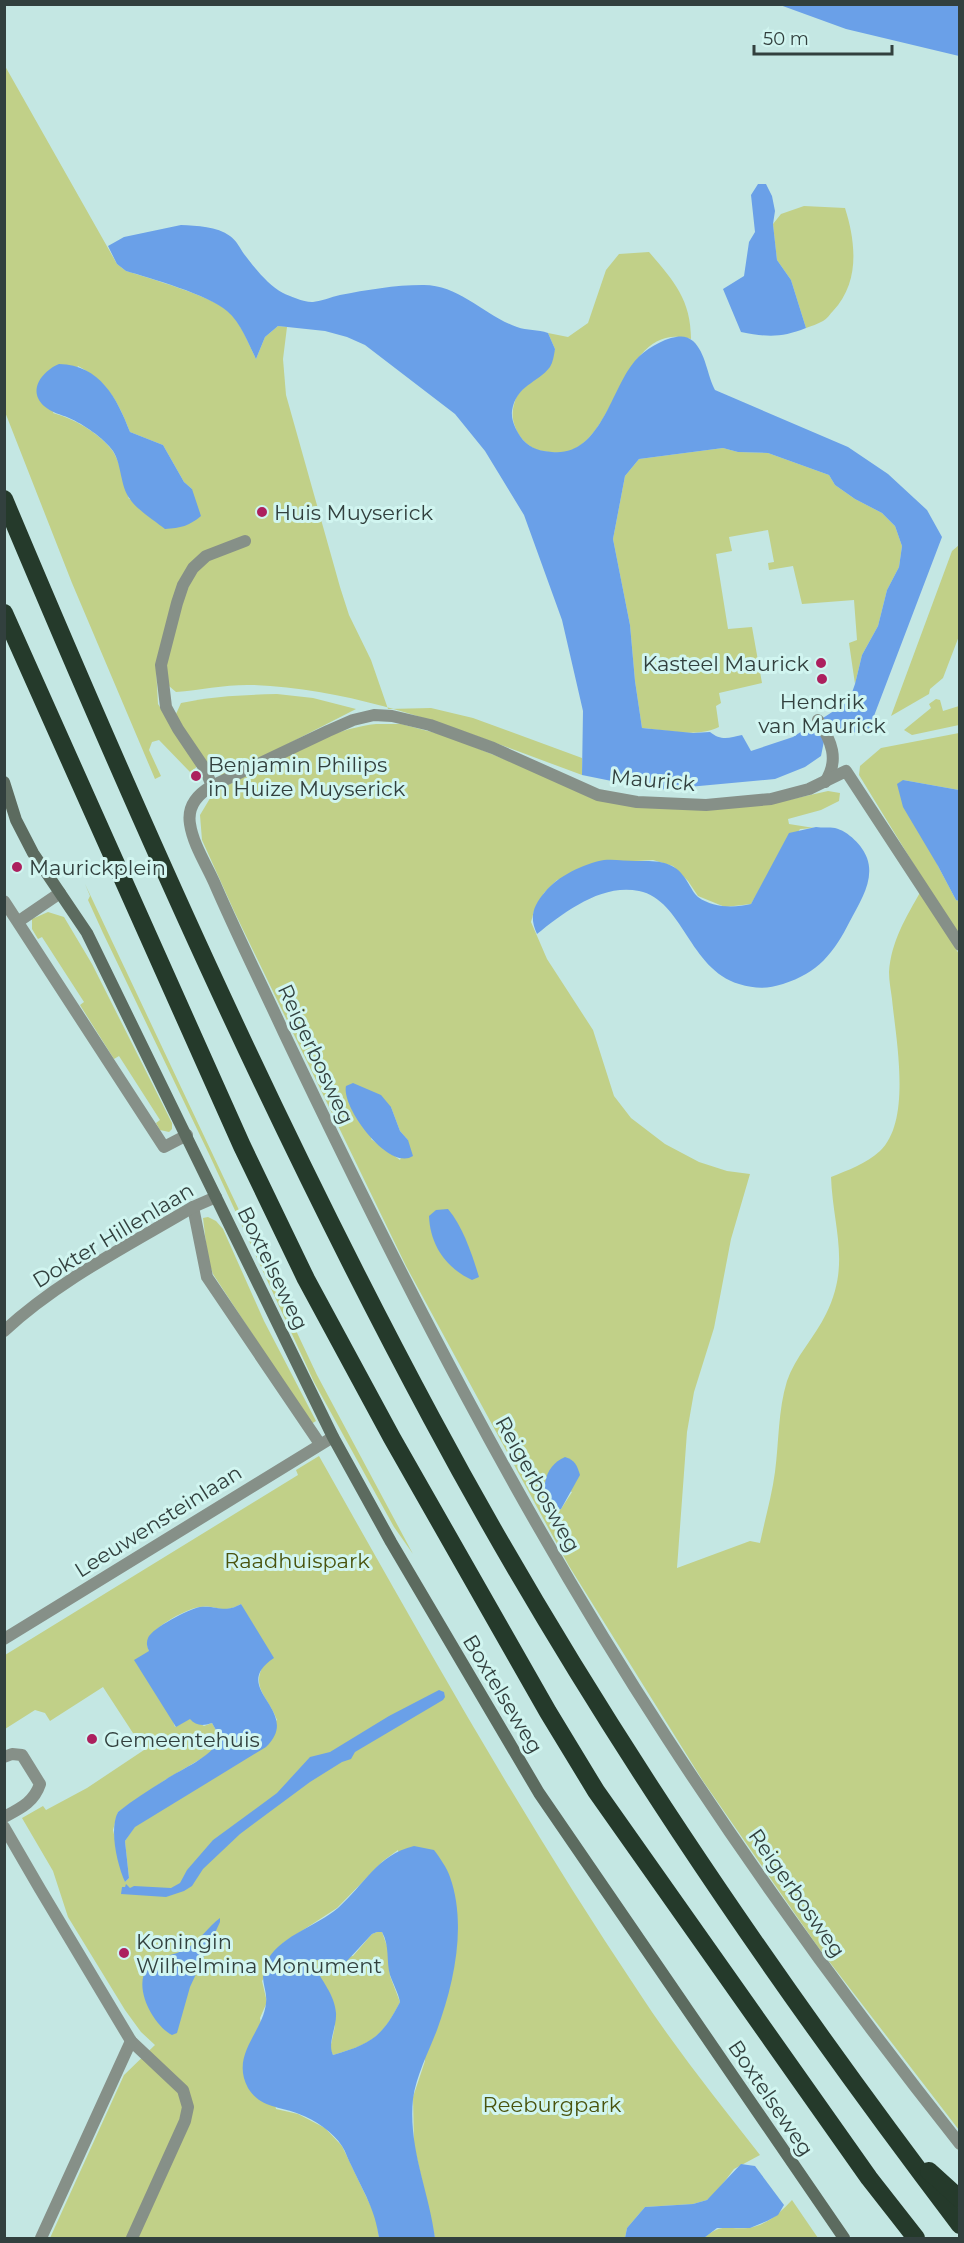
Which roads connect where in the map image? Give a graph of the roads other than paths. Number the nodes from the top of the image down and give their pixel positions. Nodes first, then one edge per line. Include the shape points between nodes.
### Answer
1 (4, 499) edge
2 (245, 541) dead end
3 (4, 613) edge
4 (4, 618) edge
5 (15, 640) junction
6 (818, 720) dead end
7 (4, 782) edge
8 (825, 783) junction
9 (207, 789) junction
10 (60, 893) junction
11 (5, 901) edge
12 (19, 921) junction
13 (960, 945) edge
14 (187, 1136) junction
15 (216, 1197) junction
16 (193, 1208) junction
17 (4, 1331) edge
18 (333, 1437) junction
19 (320, 1444) junction
20 (4, 1639) edge
21 (4, 1757) edge
22 (4, 1817) edge
23 (5, 1827) edge
24 (131, 2041) junction
25 (896, 2141) junction
26 (960, 2144) edge
27 (869, 2178) junction
28 (960, 2199) edge
29 (960, 2225) edge
30 (41, 2238) edge
31 (132, 2238) edge
32 (844, 2238) edge
33 (903, 2238) edge
34 (916, 2238) edge

1 - 25 highway via 191,931 328,1217 434,1422 585,1685 642,1776 712,1883
2 - 9 street via 206,556 193,568 177,603 161,665 166,707 205,769
3 - 5 highway
4 - 5 highway
5 - 27 highway via 242,1146 306,1279 392,1438 596,1791
6 - 8 street via 830,738 834,763
7 - 10 street, Boxtelseweg via 16,820
8 - 9 street, Maurick via 771,799 723,804 617,799 598,795 525,761 430,725 374,715 328,731
8 - 13 street, Maurick via 846,771
9 - 26 street, Reigerbosweg via 191,806 189,819 226,909 359,1189 522,1496 613,1653 689,1771 813,1951
10 - 12 street
10 - 14 street, Boxtelseweg via 87,933
11 - 12 street
12 - 14 street via 164,1147
14 - 15 street, Boxtelseweg
15 - 16 street, Dokter Hillenlaan
15 - 18 street, Boxtelseweg
16 - 17 street, Dokter Hillenlaan via 55,1290
16 - 19 street via 212,1286
18 - 19 street, Leeuwensteinlaan
18 - 32 street, Boxtelseweg via 539,1792
19 - 20 street, Leeuwensteinlaan
21 - 22 street via 22,1755 40,1784 27,1804
23 - 24 street
24 - 30 street
24 - 31 street via 178,2084 188,2107
25 - 28 highway
25 - 29 highway
27 - 33 highway
27 - 34 highway

